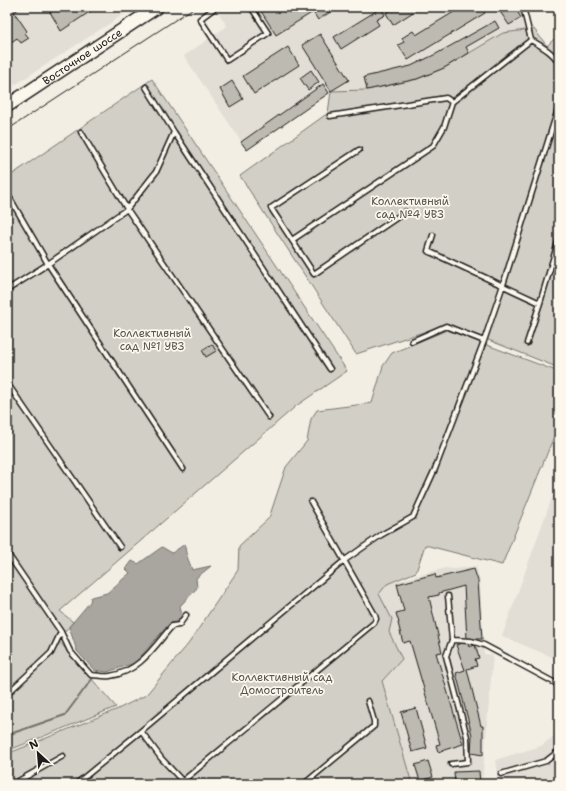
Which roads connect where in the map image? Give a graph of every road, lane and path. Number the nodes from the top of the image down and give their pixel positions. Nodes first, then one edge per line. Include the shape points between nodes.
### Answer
1 (157, 7) edge
2 (216, 7) edge
3 (251, 7) edge
4 (522, 7) edge
5 (532, 40) junction
6 (559, 63) edge
7 (146, 87) dead end
8 (452, 102) junction
9 (7, 106) edge
10 (559, 106) edge
11 (330, 116) dead end
12 (81, 132) dead end
13 (174, 132) junction
14 (359, 150) dead end
15 (7, 193) edge
16 (127, 208) junction
17 (405, 212) dead end
18 (433, 235) dead end
19 (559, 239) edge
20 (292, 240) junction
21 (48, 264) junction
22 (503, 286) junction
23 (7, 290) edge
24 (540, 303) junction
25 (412, 341) dead end
26 (484, 341) junction
27 (527, 343) dead end
28 (330, 369) dead end
29 (7, 383) edge
30 (269, 417) dead end
31 (183, 469) dead end
32 (311, 502) dead end
33 (120, 546) dead end
34 (7, 553) edge
35 (345, 560) junction
36 (448, 596) dead end
37 (186, 615) dead end
38 (61, 632) junction
39 (452, 640) junction
40 (559, 685) edge
41 (7, 694) edge
42 (368, 701) dead end
43 (141, 731) junction
44 (559, 751) edge
45 (63, 756) dead end
46 (451, 764) dead end
47 (501, 774) dead end
48 (182, 783) edge
49 (13, 784) edge
50 (76, 784) edge
51 (304, 784) edge

1 - 9 main road, Восточное шоссе
2 - 3 lane via 200,19 227,60 268,33
4 - 5 lane
5 - 6 lane via 546,48
5 - 8 lane
7 - 13 lane
8 - 11 lane via 446,98
8 - 20 lane via 444,127 433,146
10 - 22 lane
12 - 16 lane
13 - 16 lane via 156,172
13 - 28 lane
14 - 20 lane via 271,208
15 - 21 lane
16 - 21 lane
16 - 30 lane
17 - 20 lane via 314,274
18 - 22 lane via 428,251
19 - 24 lane
21 - 23 lane
21 - 31 lane
22 - 24 lane
22 - 26 lane
24 - 27 lane
25 - 26 lane via 446,326
26 - 35 lane via 435,469 413,517
29 - 33 lane
32 - 35 lane
34 - 38 lane
35 - 43 lane
35 - 48 lane via 375,615 374,622
36 - 39 lane
37 - 38 lane via 179,625 172,626 140,663 126,672 109,676 91,675 70,651
38 - 41 lane via 51,653
39 - 40 lane via 484,645
39 - 46 lane via 446,656 467,737 468,762
42 - 51 lane via 374,726
43 - 48 lane
43 - 50 lane
44 - 47 lane via 546,761
45 - 49 lane

